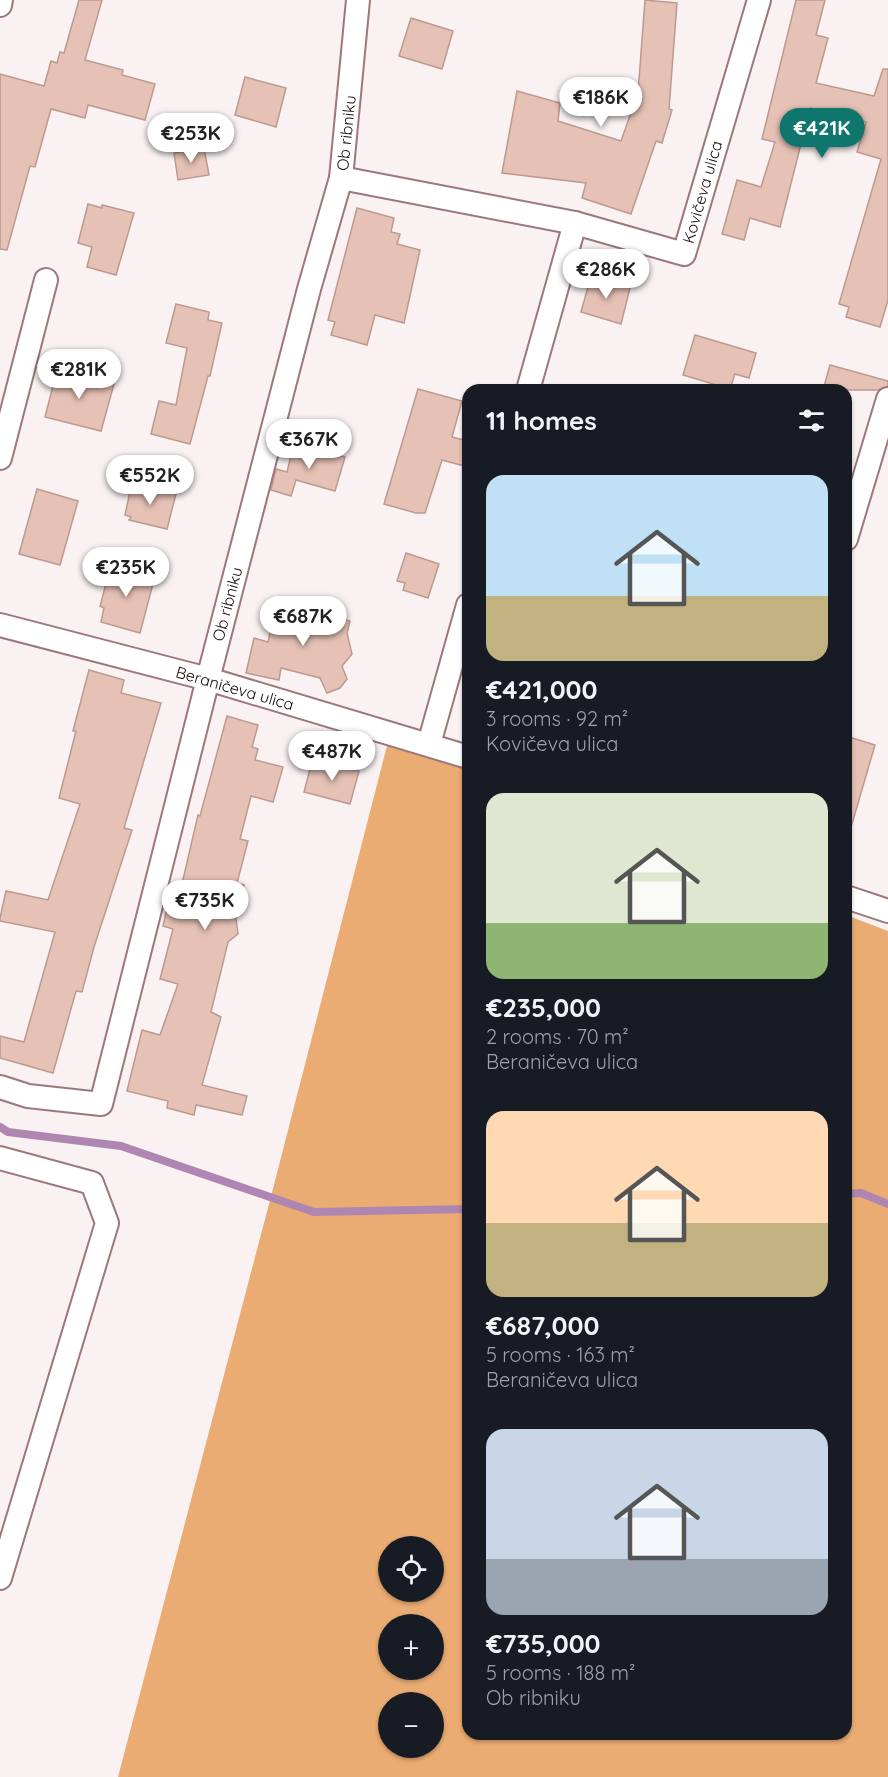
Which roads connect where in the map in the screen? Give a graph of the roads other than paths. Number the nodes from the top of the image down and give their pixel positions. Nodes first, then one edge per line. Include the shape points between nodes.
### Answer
1 (1, 0) edge
2 (358, 0) edge
3 (759, 0) edge
4 (0, 5) edge
5 (341, 178) junction
6 (574, 223) junction
7 (46, 280) dead end
8 (530, 384) edge
9 (888, 399) edge
10 (0, 458) edge
11 (852, 519) edge
12 (0, 626) edge
13 (462, 626) edge
14 (208, 679) junction
15 (429, 744) junction
16 (462, 755) edge
17 (852, 899) edge
18 (888, 911) edge
19 (0, 1087) edge
20 (0, 1158) edge
21 (0, 1578) edge

1 - 4 street
2 - 5 street, Ob ribniku
3 - 6 street, Kovičeva ulica via 684,254
5 - 6 street, Kovičeva ulica
5 - 14 street, Ob ribniku
6 - 8 street
7 - 10 street
9 - 11 street
12 - 14 street, Beraničeva ulica
13 - 15 street
14 - 15 street, Beraničeva ulica
14 - 19 street, Ob ribniku via 101,1104 28,1096
15 - 16 street, Beraničeva ulica
17 - 18 street
20 - 21 street via 92,1183 107,1223

